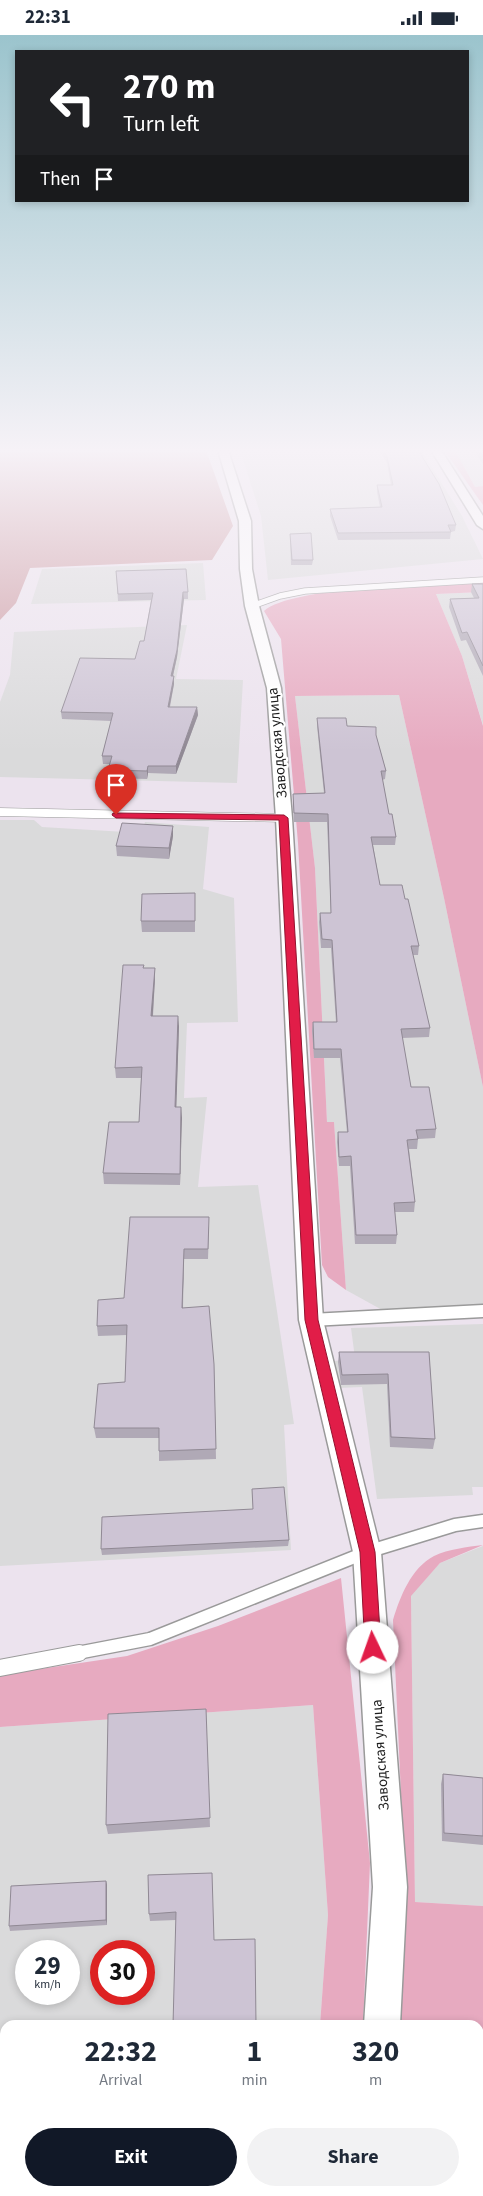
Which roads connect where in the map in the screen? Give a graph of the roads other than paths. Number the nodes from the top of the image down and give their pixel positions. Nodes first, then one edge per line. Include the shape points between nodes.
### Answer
1 (246, 551) edge
2 (483, 580) edge
3 (252, 606) junction
4 (0, 812) edge
5 (284, 818) junction
6 (483, 1311) edge
7 (311, 1320) junction
8 (483, 1521) edge
9 (367, 1552) junction
10 (0, 1668) edge
11 (382, 2020) edge

1 - 3 street, Заводская улица
2 - 3 lane via 306,591
3 - 5 street, Заводская улица via 274,688
4 - 5 lane
5 - 7 street, Заводская улица
6 - 7 lane
7 - 9 street, Заводская улица
8 - 9 lane via 455,1525
9 - 10 lane via 150,1639
9 - 11 street, Заводская улица via 390,1887

